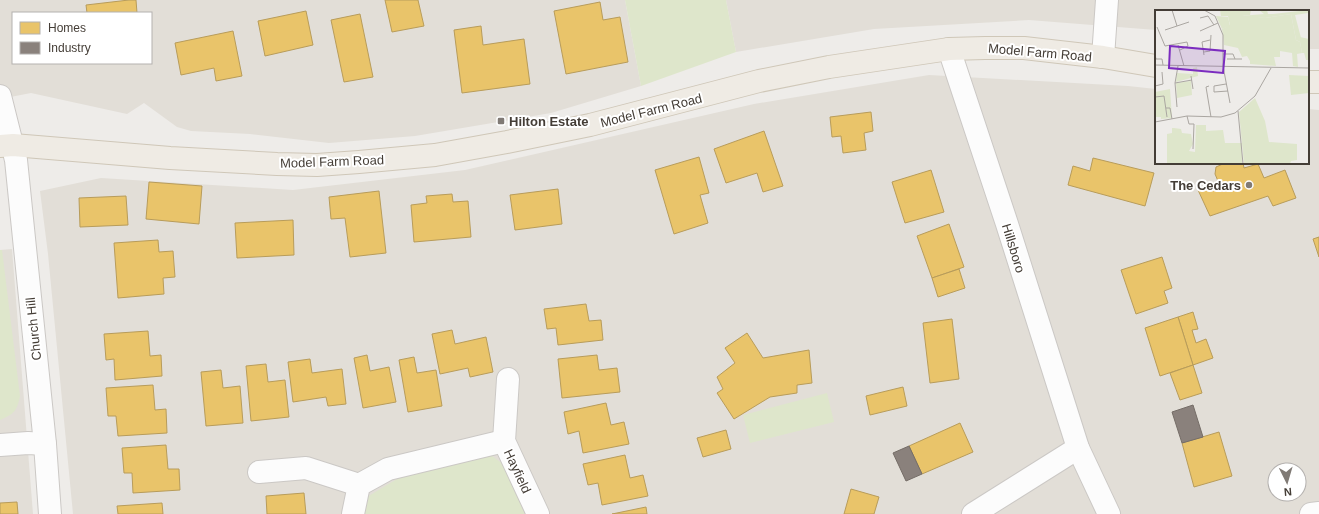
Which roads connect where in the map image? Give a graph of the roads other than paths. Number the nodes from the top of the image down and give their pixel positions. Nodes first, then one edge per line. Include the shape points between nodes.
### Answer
1 (1107, 0) edge
2 (949, 49) junction
3 (1103, 58) junction
4 (1155, 66) edge
5 (0, 96) edge
6 (7, 146) edge
7 (508, 379) dead end
8 (504, 440) junction
9 (45, 444) junction
10 (0, 445) edge
11 (1078, 448) junction
12 (259, 472) dead end
13 (359, 485) junction
14 (1319, 512) edge
15 (50, 514) edge
16 (353, 514) edge
17 (538, 514) edge
18 (973, 514) edge
19 (1110, 514) edge
20 (1311, 514) edge

1 - 3 street
2 - 3 main road, Model Farm Road via 1024,48
2 - 6 main road, Model Farm Road via 828,67 759,81 590,125 435,155 359,162 285,164
2 - 11 street, Hillsboro
3 - 4 main road, Model Farm Road
5 - 6 street, Church Hill
6 - 9 street, Church Hill via 16,160
7 - 8 street, Hayfield
8 - 13 street via 388,469
8 - 17 street, Hayfield
9 - 10 street
9 - 15 street, Church Hill
11 - 18 street
11 - 19 street, Hillsboro
12 - 13 street via 306,468
13 - 16 street
14 - 20 street

